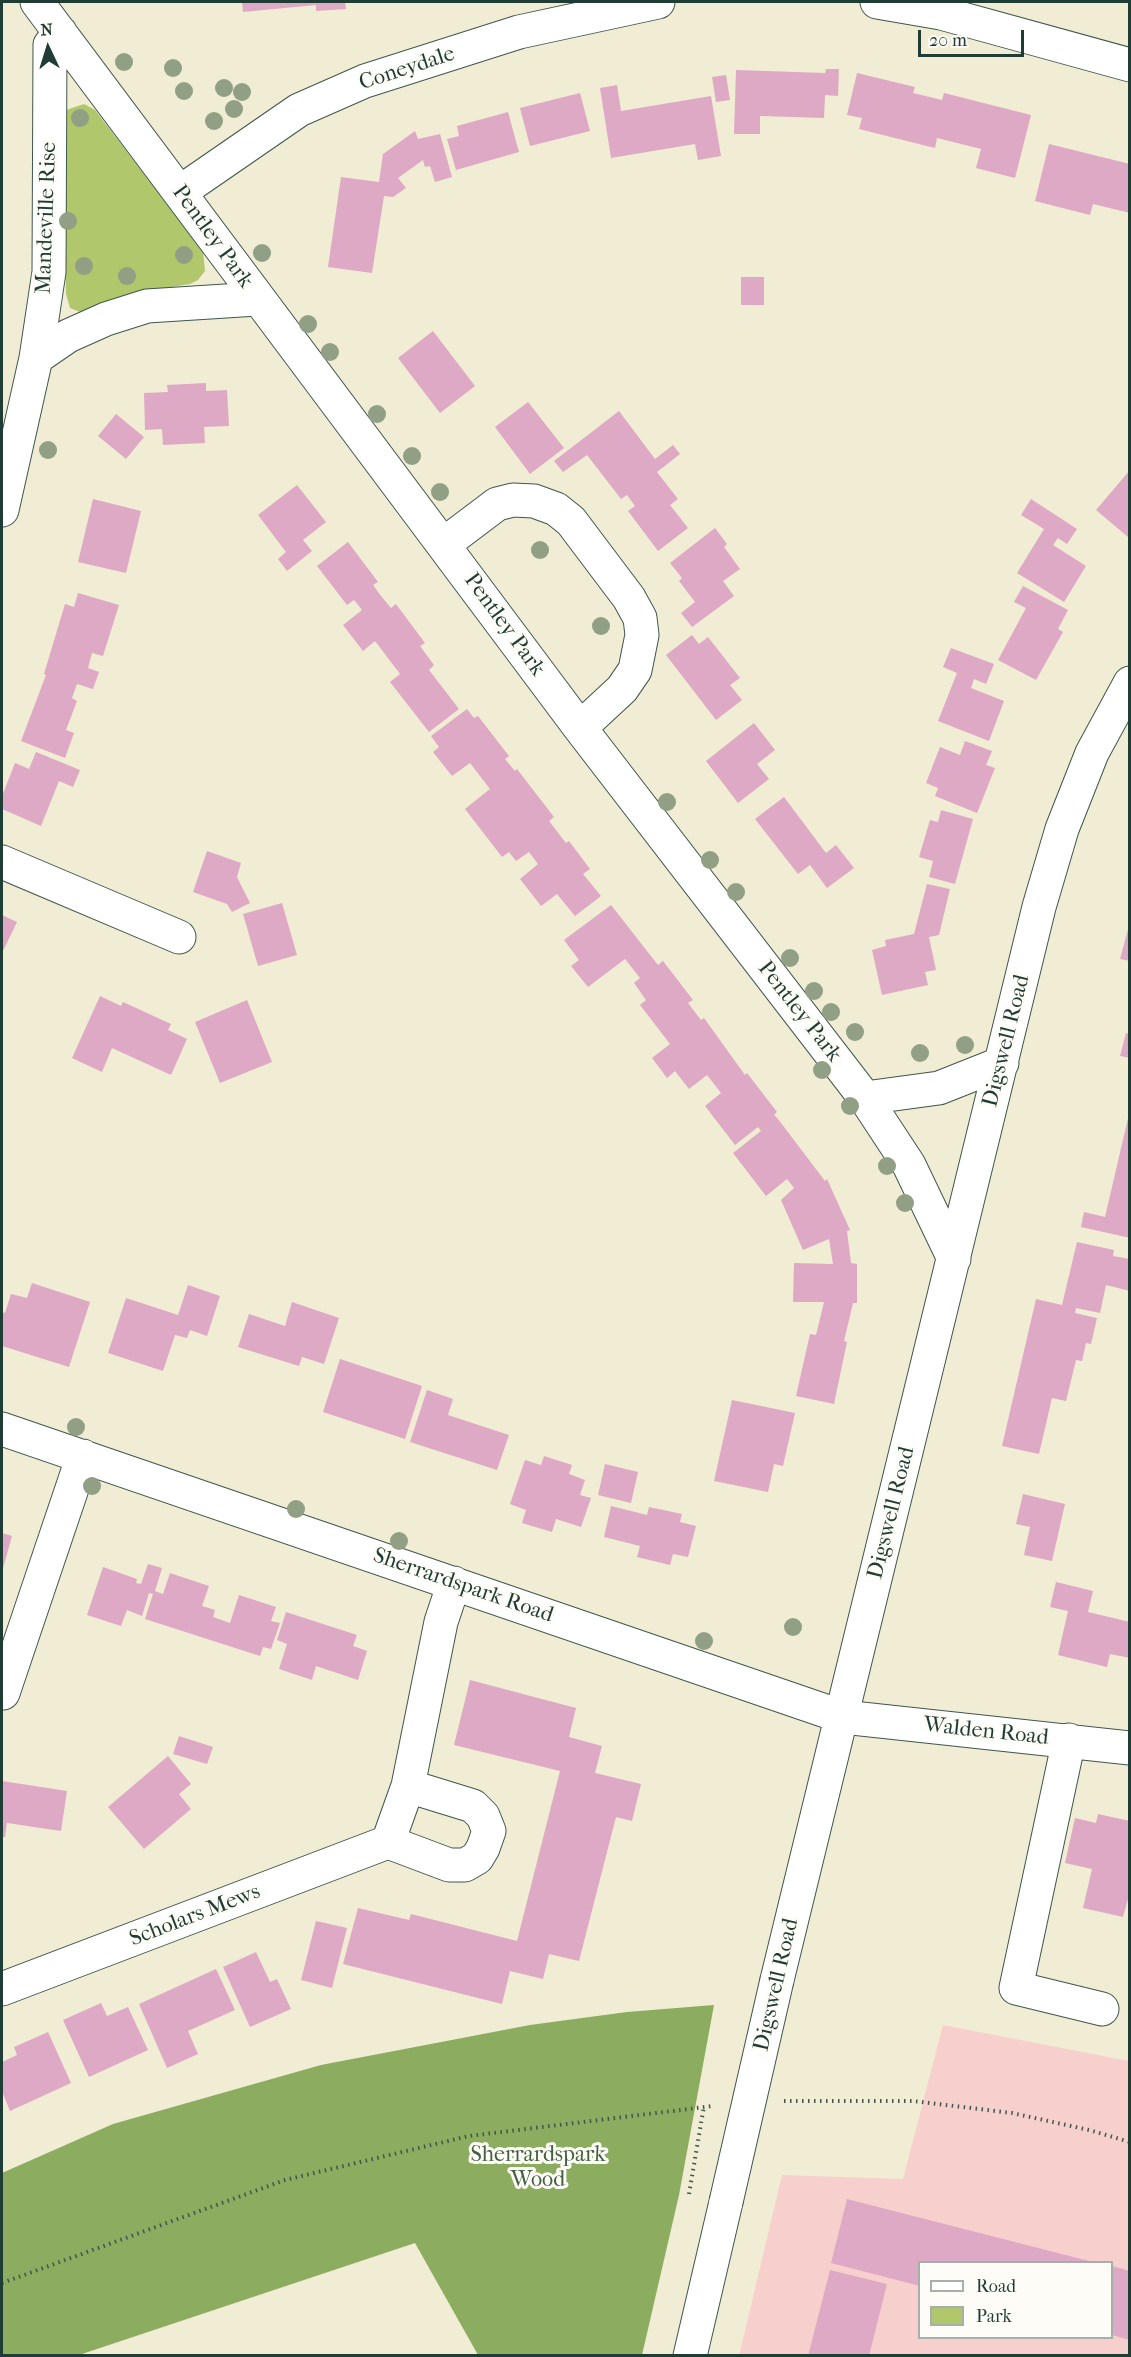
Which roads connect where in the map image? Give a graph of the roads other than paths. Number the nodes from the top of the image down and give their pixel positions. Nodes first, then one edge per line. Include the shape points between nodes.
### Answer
1 (37, 2) edge
2 (658, 2) edge
3 (877, 2) edge
4 (60, 32) junction
5 (1130, 66) edge
6 (180, 192) junction
7 (257, 299) junction
8 (36, 358) junction
9 (2, 510) edge
10 (444, 544) junction
11 (1130, 683) edge
12 (580, 728) junction
13 (2, 862) edge
14 (179, 937) dead end
15 (1002, 1063) junction
16 (865, 1098) junction
17 (954, 1259) junction
18 (2, 1429) edge
19 (83, 1456) junction
20 (454, 1583) junction
21 (3, 1693) dead end
22 (843, 1717) junction
23 (1069, 1740) junction
24 (1130, 1748) edge
25 (408, 1786) junction
26 (388, 1842) junction
27 (2, 1989) edge
28 (1102, 2009) dead end
29 (690, 2355) edge

1 - 4 street, Pentley Park
2 - 6 street, Coneydale via 519,32 365,81 299,110
3 - 5 street via 941,13
4 - 6 street, Pentley Park
4 - 8 street, Mandeville Rise via 50,45 49,272
6 - 7 street, Pentley Park
7 - 8 street via 147,306 68,336
7 - 10 street, Pentley Park
8 - 9 street, Mandeville Rise
10 - 12 street, Pentley Park
10 - 12 street via 497,504 534,501 556,509 571,521 629,598 640,618 642,635 635,670 622,689
11 - 15 street, Digswell Road via 1092,753 1062,829
12 - 16 street, Pentley Park
13 - 14 street
15 - 16 street via 939,1088
15 - 17 street, Digswell Road
16 - 17 street, Pentley Park via 909,1165
17 - 22 street, Digswell Road
18 - 19 street, Sherrardspark Road
19 - 20 street, Sherrardspark Road
19 - 21 street
20 - 22 street, Sherrardspark Road
20 - 25 street via 441,1622
22 - 23 street, Walden Road
22 - 29 street, Digswell Road, bridge
23 - 24 street, Walden Road
23 - 28 street via 1016,1988
25 - 26 street
25 - 26 street via 472,1806 483,1816 489,1831 483,1848 477,1858 465,1865 449,1864
26 - 27 street, Scholars Mews

